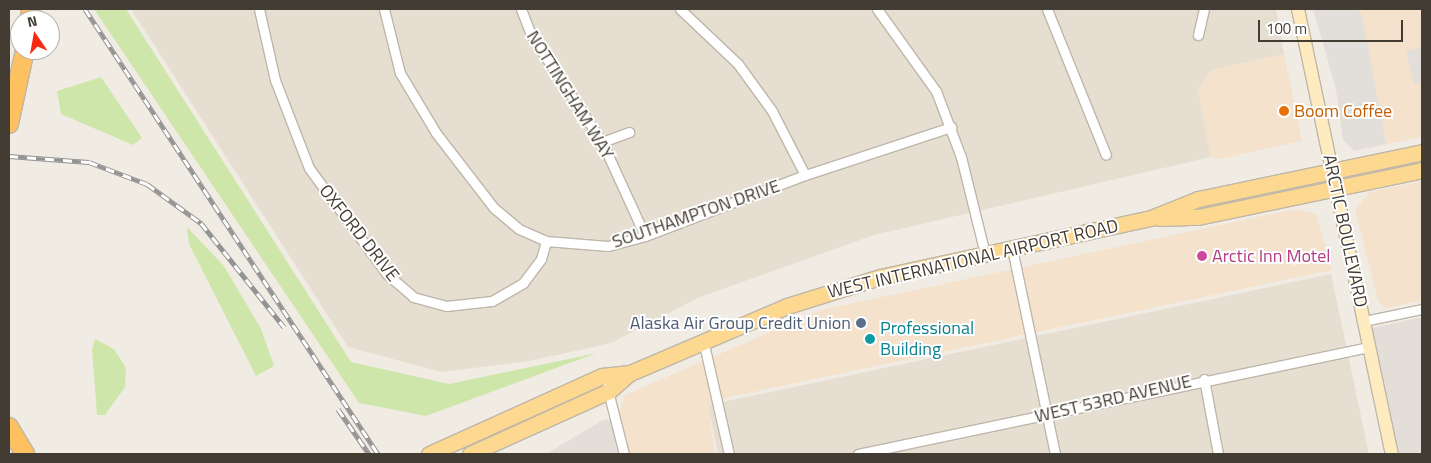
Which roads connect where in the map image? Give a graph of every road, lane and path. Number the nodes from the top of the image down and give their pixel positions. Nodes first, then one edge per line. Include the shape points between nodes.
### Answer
1 (259, 9) edge
2 (384, 9) edge
3 (521, 9) edge
4 (680, 9) edge
5 (877, 9) edge
6 (1047, 9) edge
7 (1204, 9) edge
8 (1298, 9) edge
9 (1198, 35) dead end
10 (23, 60) edge
11 (10, 120) edge
12 (951, 127) junction
13 (630, 132) dead end
14 (602, 142) junction
15 (1422, 152) edge
16 (1106, 155) dead end
17 (1333, 170) junction
18 (1422, 170) edge
19 (805, 175) junction
20 (1336, 188) junction
21 (1151, 218) junction
22 (645, 236) junction
23 (546, 241) junction
24 (1012, 248) junction
25 (985, 254) junction
26 (1422, 309) edge
27 (1364, 321) junction
28 (703, 340) junction
29 (1369, 347) junction
30 (630, 373) junction
31 (602, 376) junction
32 (1204, 379) junction
33 (609, 391) junction
34 (1047, 414) junction
35 (893, 451) edge
36 (429, 454) edge
37 (470, 454) edge
38 (624, 454) edge
39 (729, 454) edge
40 (858, 454) edge
41 (1055, 454) edge
42 (1218, 454) edge
43 (1392, 454) edge

1 - 23 street, OXFORD DRIVE via 275,80 309,168 387,274 413,297 446,306 492,301 523,283 541,259
2 - 23 street, SOUTHAMPTON DRIVE via 400,73 436,133 494,208 519,229
3 - 14 street, NOTTINGHAM WAY via 531,35
4 - 19 street via 738,64 772,111
5 - 12 street via 916,59
6 - 16 street
7 - 9 street
8 - 17 main road, ARCTIC BOULEVARD
10 - 11 highway
12 - 19 street, SOUTHAMPTON DRIVE
12 - 25 street
13 - 14 street
14 - 22 street, NOTTINGHAM WAY
15 - 17 main road, WEST INTERNATIONAL AIRPORT ROAD
17 - 20 main road, ARCTIC BOULEVARD
17 - 21 main road, WEST INTERNATIONAL AIRPORT ROAD via 1198,199
18 - 20 main road, WEST INTERNATIONAL AIRPORT ROAD
19 - 22 street, SOUTHAMPTON DRIVE
20 - 21 main road, WEST INTERNATIONAL AIRPORT ROAD via 1198,217
20 - 27 main road, ARCTIC BOULEVARD
21 - 24 main road, WEST INTERNATIONAL AIRPORT ROAD
22 - 23 street, SOUTHAMPTON DRIVE via 608,246
24 - 25 main road, WEST INTERNATIONAL AIRPORT ROAD
24 - 34 street
25 - 28 main road, WEST INTERNATIONAL AIRPORT ROAD via 880,277 787,306
26 - 27 street
27 - 29 main road, ARCTIC BOULEVARD
28 - 30 main road, WEST INTERNATIONAL AIRPORT ROAD
28 - 39 street
29 - 32 street, WEST 53RD AVENUE
29 - 43 main road, ARCTIC BOULEVARD
30 - 31 main road, WEST INTERNATIONAL AIRPORT ROAD
30 - 33 main road, WEST INTERNATIONAL AIRPORT ROAD
31 - 33 street
31 - 36 main road, WEST INTERNATIONAL AIRPORT ROAD
32 - 34 street, WEST 53RD AVENUE
32 - 42 street
33 - 37 main road, WEST INTERNATIONAL AIRPORT ROAD
33 - 38 street
34 - 35 street, WEST 53RD AVENUE
34 - 41 street
35 - 40 street, WEST 53RD AVENUE

